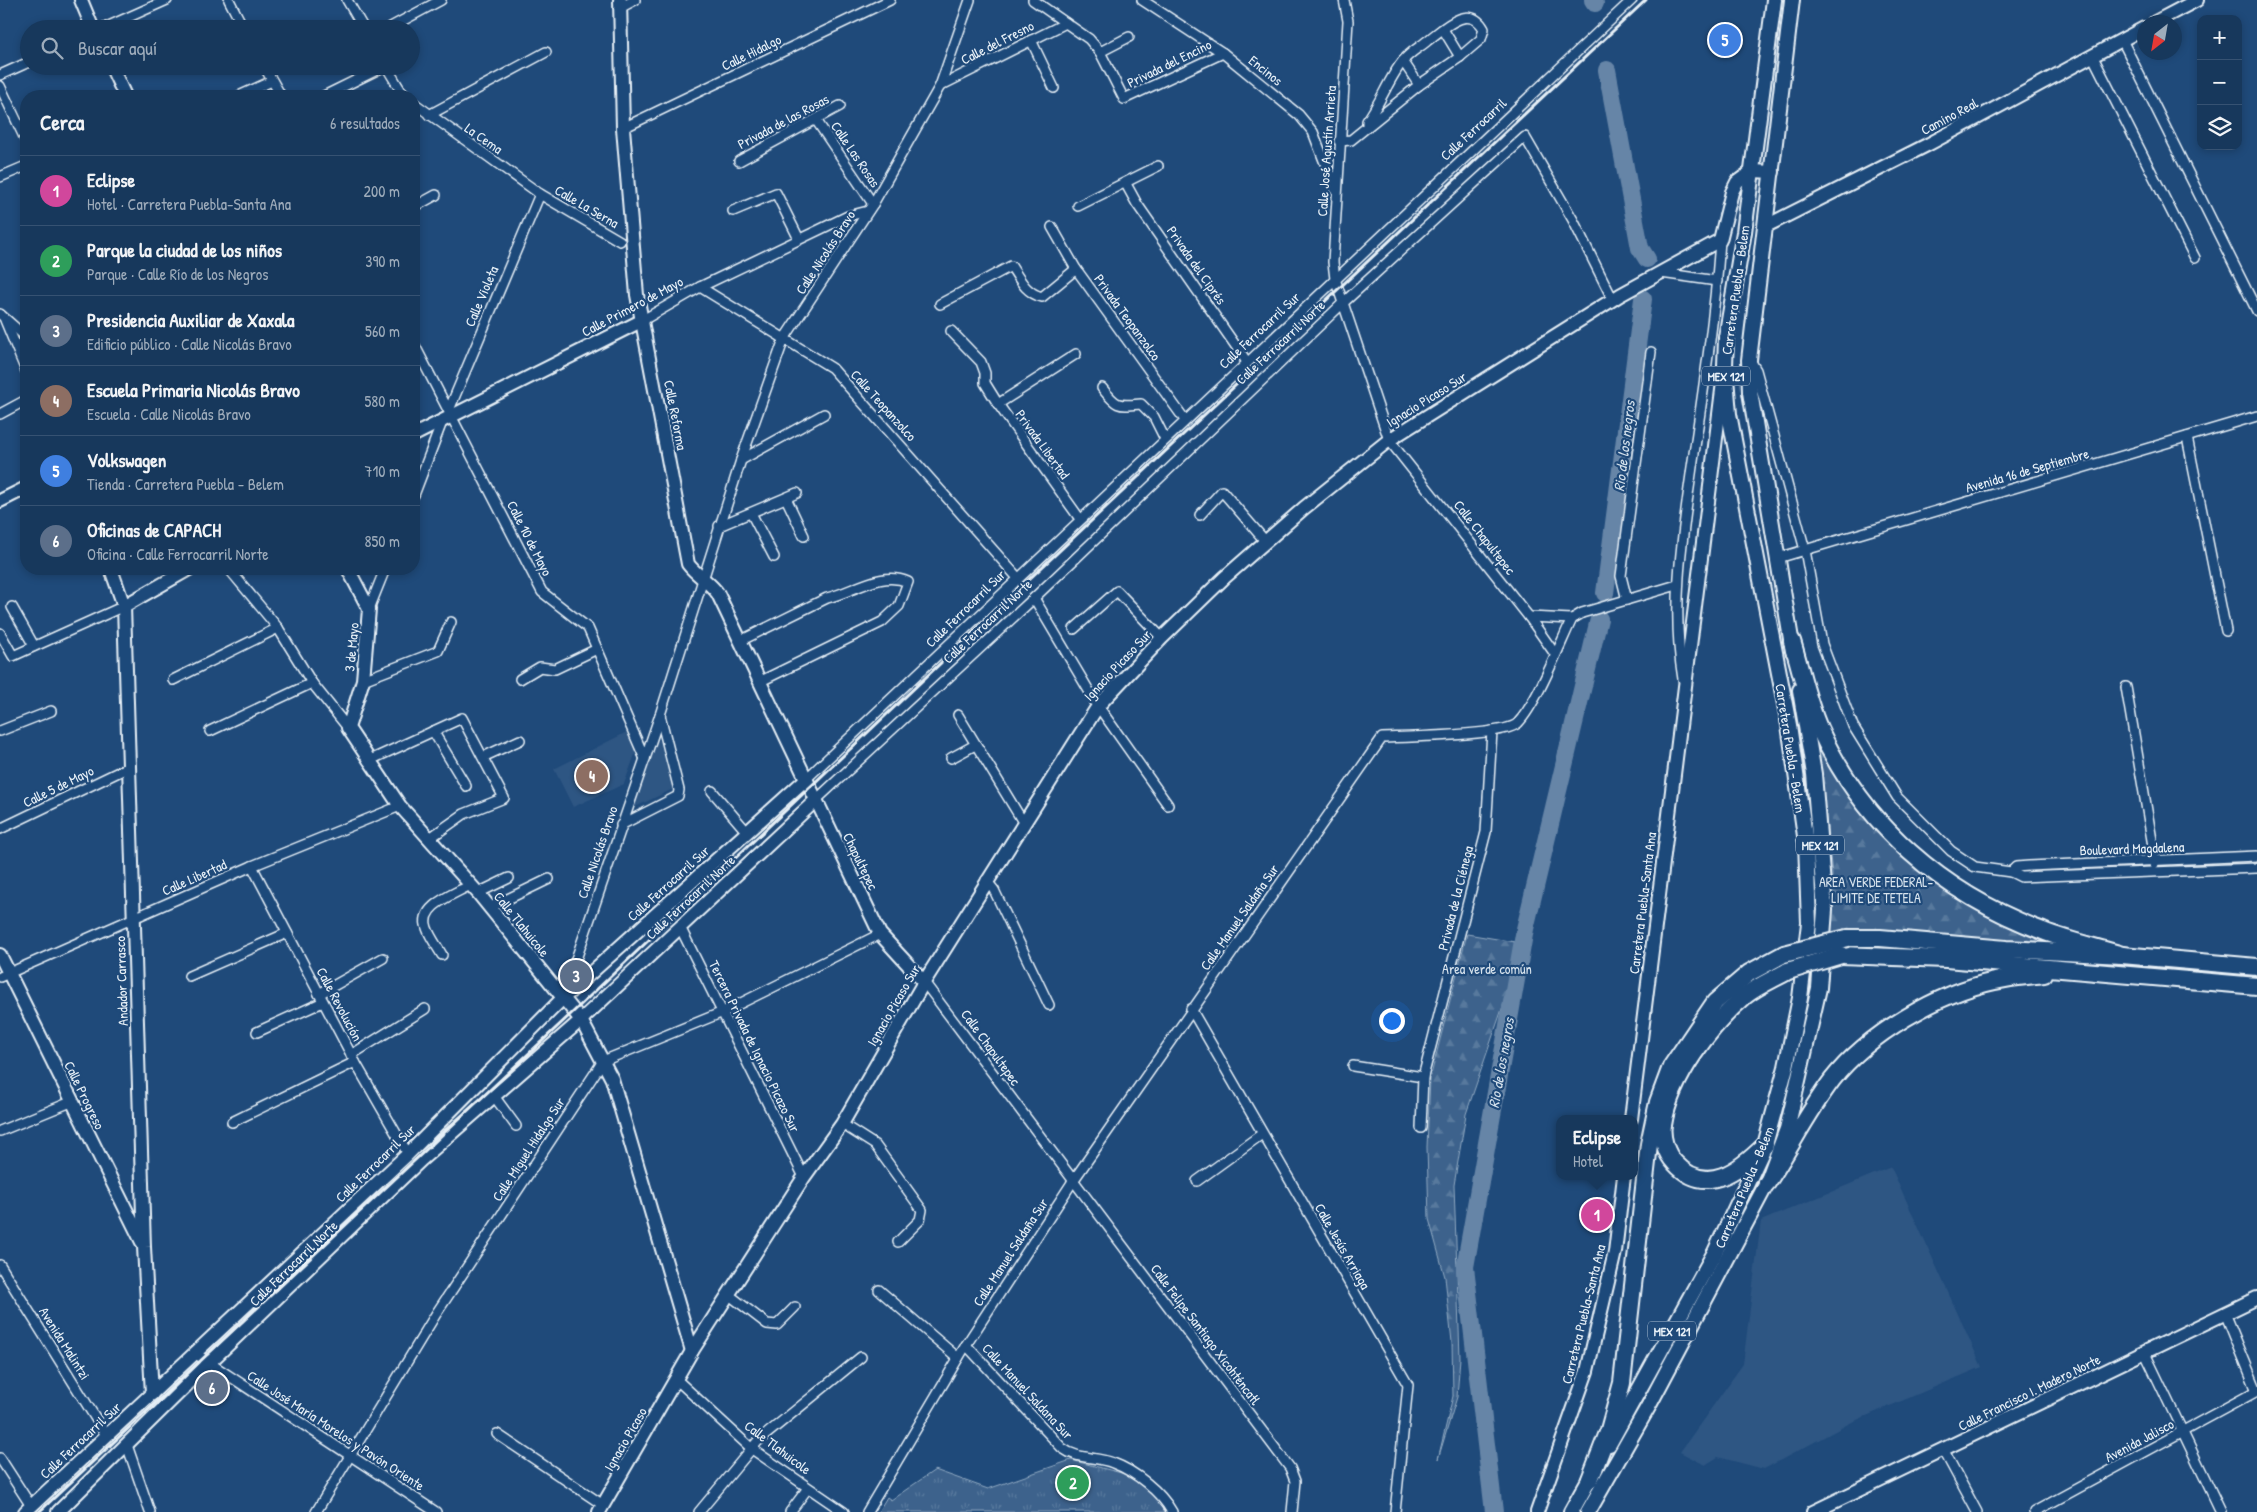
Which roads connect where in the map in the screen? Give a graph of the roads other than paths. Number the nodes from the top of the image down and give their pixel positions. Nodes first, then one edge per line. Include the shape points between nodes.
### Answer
1 (81, 0) edge
2 (167, 0) edge
3 (229, 0) edge
4 (347, 0) edge
5 (441, 0) edge
6 (635, 0) edge
7 (890, 0) edge
8 (970, 0) edge
9 (1033, 0) edge
10 (1142, 0) edge
11 (1344, 0) edge
12 (1632, 0) edge
13 (1774, 0) edge
14 (1792, 0) edge
15 (2197, 0) edge
16 (620, 4) edge
17 (2168, 15) edge
18 (89, 20) edge
19 (122, 20) edge
20 (239, 20) edge
21 (359, 20) edge
22 (404, 20) edge
23 (1066, 24) junction
24 (1442, 29) junction
25 (2137, 32) edge
26 (1130, 37) dead end
27 (1031, 40) junction
28 (2122, 40) junction
29 (546, 52) dead end
30 (1100, 52) junction
31 (1223, 53) junction
32 (2092, 55) junction
33 (1460, 57) junction
34 (1403, 61) junction
35 (20, 66) edge
36 (0, 75) edge
37 (115, 75) edge
38 (269, 75) edge
39 (367, 75) edge
40 (391, 75) edge
41 (272, 81) junction
42 (1419, 85) junction
43 (0, 86) edge
44 (940, 86) junction
45 (1054, 88) dead end
46 (122, 90) edge
47 (252, 90) edge
48 (277, 90) edge
49 (336, 90) edge
50 (400, 90) edge
51 (1380, 103) junction
52 (840, 106) dead end
53 (420, 108) edge
54 (1387, 111) junction
55 (429, 116) junction
56 (816, 120) junction
57 (1367, 126) junction
58 (20, 128) edge
59 (623, 128) junction
60 (1340, 141) junction
61 (739, 160) dead end
62 (1158, 166) dead end
63 (20, 169) edge
64 (1752, 171) junction
65 (1773, 172) junction
66 (0, 177) edge
67 (1126, 184) junction
68 (1336, 191) junction
69 (540, 194) junction
70 (436, 195) dead end
71 (420, 203) edge
72 (1078, 206) dead end
73 (870, 207) junction
74 (733, 211) dead end
75 (1766, 226) junction
76 (1052, 228) dead end
77 (800, 239) junction
78 (1720, 240) junction
79 (620, 241) dead end
80 (2195, 258) dead end
81 (1076, 269) junction
82 (1660, 273) junction
83 (1335, 279) junction
84 (1717, 281) junction
85 (700, 287) junction
86 (1613, 300) junction
87 (1343, 303) junction
88 (940, 304) dead end
89 (2257, 311) edge
90 (2, 317) edge
91 (643, 320) junction
92 (20, 331) edge
93 (951, 331) dead end
94 (20, 339) edge
95 (784, 339) junction
96 (12, 342) junction
97 (1651, 352) dead end
98 (1076, 354) dead end
99 (420, 357) edge
100 (20, 359) edge
101 (1749, 360) junction
102 (1247, 362) junction
103 (1725, 366) junction
104 (1102, 388) dead end
105 (20, 403) edge
106 (998, 404) junction
107 (0, 414) edge
108 (824, 414) dead end
109 (448, 416) junction
110 (2257, 416) edge
111 (1185, 420) junction
112 (420, 432) edge
113 (2186, 437) junction
114 (1165, 439) junction
115 (1389, 440) junction
116 (741, 460) junction
117 (420, 481) edge
118 (20, 491) edge
119 (797, 493) dead end
120 (786, 498) junction
121 (0, 501) edge
122 (750, 513) junction
123 (1200, 515) dead end
124 (1080, 519) junction
125 (719, 526) junction
126 (804, 536) dead end
127 (1266, 542) junction
128 (1805, 550) junction
129 (774, 557) dead end
130 (1778, 558) junction
131 (113, 575) edge
132 (178, 575) edge
133 (233, 575) edge
134 (351, 575) edge
135 (383, 575) edge
136 (703, 578) junction
137 (1018, 578) junction
138 (1677, 585) junction
139 (1034, 598) junction
140 (1627, 600) junction
141 (124, 606) junction
142 (12, 607) dead end
143 (369, 610) junction
144 (1529, 616) junction
145 (1572, 619) junction
146 (451, 622) dead end
147 (278, 628) junction
148 (1074, 629) dead end
149 (2226, 631) dead end
150 (0, 633) edge
151 (1162, 638) junction
152 (740, 641) junction
153 (1792, 642) junction
154 (34, 646) junction
155 (597, 649) junction
156 (1555, 654) junction
157 (520, 679) dead end
158 (173, 680) dead end
159 (363, 680) junction
160 (759, 682) junction
161 (312, 683) junction
162 (2126, 687) dead end
163 (1684, 691) junction
164 (1098, 706) junction
165 (51, 711) dead end
166 (660, 715) junction
167 (958, 715) dead end
168 (348, 728) junction
169 (0, 731) edge
170 (210, 731) dead end
171 (433, 731) junction
172 (1492, 732) junction
173 (520, 740) dead end
174 (975, 745) junction
175 (483, 757) junction
176 (951, 758) dead end
177 (645, 759) junction
178 (368, 761) junction
179 (128, 768) junction
180 (805, 780) junction
181 (466, 786) dead end
182 (712, 791) dead end
183 (815, 801) junction
184 (1168, 805) dead end
185 (400, 806) junction
186 (1023, 822) junction
187 (621, 825) junction
188 (0, 829) edge
189 (747, 832) junction
190 (430, 838) junction
191 (2257, 856) edge
192 (2229, 858) junction
193 (2155, 860) junction
194 (252, 866) junction
195 (2257, 868) edge
196 (2231, 869) junction
197 (2011, 872) junction
198 (2153, 872) junction
199 (509, 878) dead end
200 (550, 879) dead end
201 (986, 880) junction
202 (474, 889) junction
203 (489, 908) junction
204 (134, 918) junction
205 (680, 927) junction
206 (287, 933) junction
207 (880, 934) junction
208 (0, 955) edge
209 (442, 955) dead end
210 (2122, 955) junction
211 (383, 958) dead end
212 (2257, 968) edge
213 (2075, 970) junction
214 (4, 975) edge
215 (189, 976) dead end
216 (924, 982) junction
217 (2257, 986) edge
218 (321, 998) junction
219 (563, 998) junction
220 (1049, 1006) dead end
221 (425, 1009) dead end
222 (1191, 1010) junction
223 (723, 1012) junction
224 (581, 1020) junction
225 (257, 1032) dead end
226 (353, 1058) junction
227 (603, 1062) junction
228 (1353, 1066) dead end
229 (1424, 1077) junction
230 (494, 1096) junction
231 (71, 1102) junction
232 (1631, 1115) edge
233 (232, 1122) dead end
234 (842, 1124) junction
235 (516, 1126) dead end
236 (1421, 1128) dead end
237 (0, 1131) edge
238 (1262, 1134) junction
239 (1765, 1145) junction
240 (408, 1154) junction
241 (804, 1177) junction
242 (1624, 1180) edge
243 (1073, 1181) junction
244 (1198, 1181) dead end
245 (1767, 1183) junction
246 (898, 1242) dead end
247 (144, 1247) junction
248 (0, 1265) edge
249 (879, 1290) dead end
250 (728, 1294) junction
251 (2257, 1298) edge
252 (795, 1307) dead end
253 (2225, 1313) junction
254 (966, 1344) junction
255 (692, 1351) junction
256 (2145, 1353) junction
257 (196, 1354) junction
258 (861, 1357) dead end
259 (958, 1358) junction
260 (209, 1363) junction
261 (677, 1380) junction
262 (2257, 1391) edge
263 (152, 1394) junction
264 (2182, 1432) junction
265 (497, 1434) dead end
266 (106, 1435) junction
267 (127, 1445) junction
268 (752, 1449) junction
269 (1943, 1450) junction
270 (349, 1455) junction
271 (0, 1458) edge
272 (1590, 1479) junction
273 (808, 1488) junction
274 (28, 1509) edge
275 (601, 1509) edge
276 (58, 1512) edge
277 (150, 1512) edge
278 (316, 1512) edge
279 (436, 1512) edge
280 (699, 1512) edge
281 (790, 1512) edge
282 (844, 1512) edge
283 (867, 1512) edge
284 (1172, 1512) edge
285 (1292, 1512) edge
286 (1395, 1512) edge
287 (1537, 1512) edge
288 (1571, 1512) edge
289 (1588, 1512) edge
290 (1813, 1512) edge
291 (1977, 1512) edge
292 (2034, 1512) edge
293 (2221, 1512) edge

1 - 18 main road
2 - 19 street
3 - 20 street
4 - 21 street
5 - 22 street
6 - 16 street
7 - 59 street, Calle Hidalgo
8 - 44 street, Calle Nicolás Bravo
9 - 23 street
10 - 31 street, Encinos
11 - 60 street, Calle José Agustín Arrieta via 1348,21
12 - 83 street, Calle Ferrocarril
13 - 64 main road, Carretera Puebla - Belem / MEX 121
14 - 65 main road, Carretera Puebla - Belem / MEX 121
15 - 17 main road
16 - 59 main road, Calle Reforma
23 - 27 street, Calle del Fresno
23 - 30 street via 1089,39
24 - 33 street
24 - 33 street via 1456,18 1469,17 1480,22 1484,29 1481,39
24 - 34 street
25 - 28 main road, Camino Real
26 - 30 street
27 - 44 street, Calle del Fresno
27 - 45 street
28 - 32 main road, Camino Real
28 - 89 street
29 - 55 street
30 - 31 street, Privada del Encino via 1121,97 1127,99
31 - 68 street, Encinos via 1299,115 1312,132
32 - 75 main road, Camino Real via 1928,144
32 - 80 street
33 - 42 street
34 - 42 street
34 - 51 street
35 - 36 street
37 - 46 main road
38 - 41 street
39 - 49 street
40 - 50 street
41 - 47 street
41 - 48 street
42 - 54 street
43 - 58 street
44 - 73 street, Calle Nicolás Bravo
51 - 54 street
51 - 57 street via 1367,120
52 - 56 street, Privada de las Rosas
53 - 55 street, La Cema
54 - 57 street
55 - 69 street, La Cema
56 - 61 street, Privada de las Rosas
56 - 73 street, Calle Las Rosas
57 - 60 street via 1351,140
59 - 91 main road, Calle Reforma via 636,285
60 - 68 street, Calle José Agustín Arrieta
62 - 67 street
63 - 66 street
64 - 65 main road
64 - 78 main road via 1737,182 1732,192
64 - 103 main road, Carretera Puebla - Belem / MEX 121 via 1726,338
65 - 75 main road, Carretera Puebla - Belem / MEX 121
67 - 72 street
67 - 102 street, Privada del Ciprés
68 - 83 street, Calle José Agustín Arrieta
69 - 79 street, Calle La Serna
69 - 109 street, Calle Violeta
70 - 71 street
73 - 77 street, Calle Primero de Mayo
73 - 95 street, Calle Nicolás Bravo
74 - 77 street via 776,192
75 - 101 main road, Carretera Puebla - Belem / MEX 121
76 - 81 street, Privada Teopanzolco
77 - 85 street, Calle Primero de Mayo
78 - 82 main road, Ignacio Picaso Sur
78 - 84 street
81 - 88 street via 1042,297 1032,294 1011,266
81 - 111 street, Privada Teopanzolco
82 - 84 street
82 - 86 main road, Ignacio Picaso Sur
83 - 87 street, Calle José Agustín Arrieta
83 - 102 street, Calle Ferrocarril Sur
84 - 138 street
85 - 91 street, Calle Primero de Mayo
85 - 95 street, Calle Teopanzolco
86 - 87 street via 1573,220 1525,137
86 - 115 main road, Ignacio Picaso Sur
87 - 115 street, Calle Chapultepec
87 - 139 street, Calle Ferrocarril Norte
90 - 92 street
90 - 96 street
91 - 109 main road, Calle Primero de Mayo
91 - 136 main road, Calle Reforma via 688,564
93 - 106 street, Privada Libertad via 981,362 986,373 985,383
94 - 96 street
95 - 116 street, Calle Nicolás Bravo
95 - 137 street, Calle Teopanzolco via 832,368
96 - 100 street
97 - 140 street via 1621,576
98 - 106 street
99 - 109 street, Calle 10 de Mayo
101 - 128 street via 1756,370
101 - 130 main road, Carretera Puebla - Belem / MEX 121 via 1750,392
102 - 111 street, Calle Ferrocarril Sur
103 - 163 main road, Carretera Puebla-Santa Ana
103 - 239 main road, Carretera Puebla - Belem / MEX 121 via 1729,414 1789,725 1806,843 1809,923 1800,998
104 - 114 street via 1118,406 1141,404 1149,410
105 - 107 street
106 - 124 street, Privada Libertad
108 - 116 street
109 - 112 main road, Calle Primero de Mayo
109 - 117 street
109 - 155 street, Calle 10 de Mayo via 542,592 588,628
110 - 113 street, Avenida 16 de Septiembre
111 - 114 street, Calle Ferrocarril Sur
113 - 128 street, Avenida 16 de Septiembre
113 - 149 street
114 - 124 street, Calle Ferrocarril Sur
115 - 127 main road, Ignacio Picaso Sur
115 - 144 street, Calle Chapultepec
116 - 125 street, Calle Nicolás Bravo
118 - 121 main road
119 - 120 street
120 - 122 street
120 - 126 street
122 - 125 street
122 - 129 street
123 - 127 street via 1222,491
124 - 137 street, Calle Ferrocarril Sur
125 - 136 street, Calle Nicolás Bravo
127 - 151 main road, Ignacio Picaso Sur
128 - 130 street, Avenida 16 de Septiembre
128 - 197 street, Boulevard Magdalena via 1822,644 1853,726 1897,797 1952,851 1975,867
130 - 153 main road, Carretera Puebla - Belem / MEX 121
131 - 141 main road, Andador Carrasco
132 - 141 main road
133 - 147 street, Calle Tlahuicole
134 - 143 main road
135 - 143 street, 3 de Mayo
136 - 152 main road, Calle Reforma via 718,594
136 - 166 street, Calle Nicolás Bravo
137 - 180 street, Calle Ferrocarril Sur
138 - 140 street
138 - 163 street via 1678,648
139 - 164 street
139 - 183 street, Calle Ferrocarril Norte
140 - 145 street
141 - 154 street
141 - 179 main road, Andador Carrasco
142 - 154 street
143 - 159 main road, 3 de Mayo
144 - 145 street
144 - 156 street, Calle Chapultepec
145 - 156 street, Calle Manuel Saldaña Sur
146 - 159 street via 438,651
147 - 158 street
147 - 161 street, Calle Tlahuicole
148 - 151 street via 1117,591
150 - 154 street via 13,656
151 - 164 main road, Ignacio Picaso Sur
152 - 160 main road, Calle Reforma
152 - 160 street via 827,598 843,595 876,580 891,578 908,582 899,606 882,622
153 - 210 highway via 1819,728 1854,791 1889,834 1926,867 1984,904 2042,931
153 - 245 main road, Carretera Puebla - Belem / MEX 121 via 1814,774 1825,910 1819,988 1787,1129
155 - 157 street via 555,668 540,667
155 - 177 street, Calle 10 de Mayo
156 - 172 street, Calle Manuel Saldaña Sur via 1530,705 1516,724
159 - 168 main road, 3 de Mayo
160 - 180 main road, Calle Reforma
161 - 168 street, Calle Tlahuicole
161 - 170 street
162 - 193 street
163 - 232 main road, Carretera Puebla-Santa Ana
164 - 184 street
164 - 186 main road, Ignacio Picaso Sur
165 - 169 street
166 - 177 street, Calle Nicolás Bravo
166 - 187 street via 678,796
167 - 174 street
168 - 178 main road, Calle Tlahuicole
171 - 175 street via 462,718
171 - 178 street
171 - 181 street
172 - 222 street, Calle Manuel Saldaña Sur via 1382,738
172 - 229 street, Privada de la Ciénega via 1486,832
173 - 175 street
174 - 176 street
174 - 186 street
175 - 190 street via 504,798 464,814
177 - 187 street, Calle Nicolás Bravo
178 - 185 main road, Calle Tlahuicole
179 - 188 street, Calle 5 de Mayo
179 - 204 main road, Andador Carrasco
180 - 183 main road, Calle Reforma
180 - 189 main road, Calle Ferrocarril Sur
182 - 189 street
183 - 205 main road, Calle Ferrocarril Norte
183 - 207 main road, Chapultepec
185 - 190 main road, Calle Tlahuicole
185 - 194 street, Calle Libertad
186 - 201 main road, Ignacio Picaso Sur
187 - 219 street, Calle Nicolás Bravo
189 - 219 main road, Calle Ferrocarril Sur
190 - 202 main road, Calle Tlahuicole
191 - 192 street, Boulevard Magdalena
192 - 193 street, Boulevard Magdalena
192 - 196 street
193 - 197 street, Boulevard Magdalena via 2016,867
193 - 198 street
194 - 204 street, Calle Libertad
194 - 206 street, Calle Revolución
195 - 196 street, Boulevard Magdalena
196 - 198 street, Boulevard Magdalena
197 - 198 street, Boulevard Magdalena via 2021,877
199 - 202 street
200 - 203 street
201 - 216 main road, Ignacio Picaso Sur
201 - 220 street via 994,890
202 - 203 main road, Calle Tlahuicole
202 - 209 street via 429,910 425,917 426,927
203 - 219 main road, Calle Tlahuicole
204 - 214 street, Calle Libertad
204 - 247 main road, Andador Carrasco
205 - 223 street, Tercera Privada de Ignacio Picazo Sur
205 - 224 main road, Calle Ferrocarril Norte
206 - 215 street
206 - 218 street, Calle Revolución
207 - 216 main road, Calle Chapultepec
207 - 223 street
208 - 214 main road, Calle Progreso
210 - 212 highway
210 - 272 highway, bridge via 1847,938 1784,954 1749,973 1715,1002 1688,1039 1658,1102 1644,1180 1622,1383 1609,1430
211 - 218 street
213 - 217 highway
213 - 239 highway, bridge via 1946,959 1841,955 1788,971 1746,994 1710,1030 1678,1080 1666,1110 1664,1141 1672,1160 1682,1171 1698,1179 1717,1178 1744,1166
213 - 245 highway via 1994,981 1911,1013 1870,1042 1832,1080
214 - 231 main road, Calle Progreso
216 - 234 main road, Ignacio Picaso Sur
216 - 243 street, Calle Chapultepec
218 - 225 street
218 - 226 street, Calle Revolución
219 - 224 main road, Calle Tlahuicole
219 - 240 main road, Calle Ferrocarril Sur
221 - 226 street
222 - 238 street, Calle Jesús Arriaga
222 - 243 street, Calle Manuel Saldaña Sur
223 - 227 street
223 - 241 street, Tercera Privada de Ignacio Picazo Sur
224 - 227 main road, Calle Tlahuicole
224 - 230 main road, Calle Ferrocarril Norte
226 - 233 street
226 - 240 street, Calle Revolución
227 - 255 main road, Calle Tlahuicole via 612,1079
227 - 270 street, Calle Miguel Hidalgo Sur via 436,1314
228 - 229 street
229 - 236 street, Privada de la Ciénega
230 - 235 street
230 - 260 main road, Calle Ferrocarril Norte via 421,1160
231 - 237 street
231 - 247 main road, Calle Progreso
234 - 241 main road, Ignacio Picaso Sur
234 - 246 street via 875,1145 922,1210 920,1220
238 - 244 street
238 - 286 street, Calle Jesús Arriaga via 1408,1385
239 - 272 main road, Carretera Puebla - Belem / MEX 121 via 1715,1252
240 - 257 main road, Calle Ferrocarril Sur
241 - 250 main road, Ignacio Picaso Sur
242 - 287 main road, Carretera Puebla-Santa Ana via 1615,1252 1587,1371
243 - 254 street, Calle Manuel Saldaña Sur
243 - 285 street, Calle Felipe Santiago Xicohténcatl via 1290,1468 1295,1481
245 - 289 main road, Carretera Puebla - Belem / MEX 121 via 1648,1407
247 - 263 main road, Andador Carrasco
248 - 266 street, Avenida Malintzi
249 - 259 street
250 - 252 street via 767,1324 777,1325
250 - 255 main road, Ignacio Picaso Sur
251 - 253 main road, Calle Francisco I. Madero Norte
253 - 256 main road, Calle Francisco I. Madero Norte
253 - 262 street
254 - 259 street, Calle Manuel Saldaña Sur
254 - 284 street, Calle Manuel Saldana Sur via 1072,1455 1113,1462 1134,1474 1166,1502
255 - 261 main road, Ignacio Picaso Sur
256 - 264 street
256 - 269 main road, Calle Francisco I. Madero Norte
257 - 260 street, Calle José María Morelos y Pavón Oriente
257 - 263 main road, Calle Ferrocarril Sur
258 - 268 street
259 - 283 street, Calle Manuel Saldaña Sur
260 - 267 main road, Calle Ferrocarril Norte
260 - 270 street, Calle José María Morelos y Pavón Oriente
261 - 268 street, Calle Tlahuicole
261 - 275 main road, Ignacio Picaso
262 - 264 street, Avenida Jalisco
263 - 266 main road, Calle Ferrocarril Sur
264 - 292 street, Avenida Jalisco
264 - 293 street
265 - 275 street
266 - 274 main road, Calle Ferrocarril Sur
267 - 276 main road, Calle Ferrocarril Norte
267 - 277 street
268 - 273 street, Calle Tlahuicole
268 - 280 street
269 - 290 main road, Calle Francisco I. Madero Norte
269 - 291 street
270 - 278 street, Calle Miguel Hidalgo Sur
270 - 279 street, Calle José María Morelos y Pavón Oriente
271 - 274 street
272 - 288 main road, Carretera Puebla - Belem / MEX 121
273 - 281 street
273 - 282 street, Calle Tlahuicole

